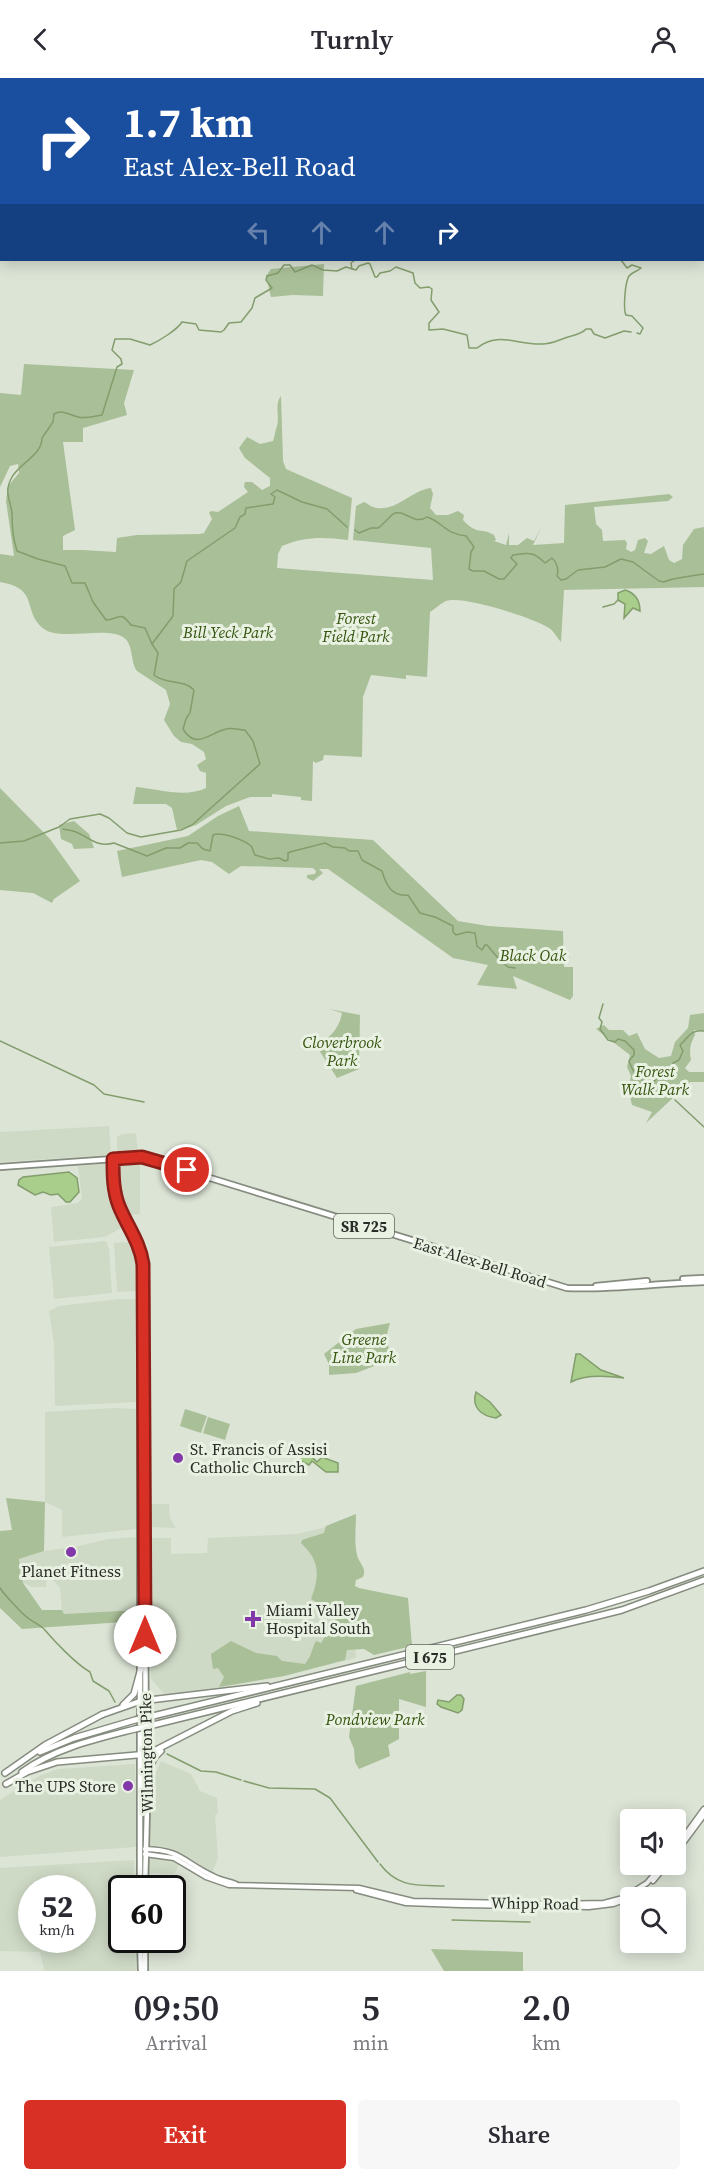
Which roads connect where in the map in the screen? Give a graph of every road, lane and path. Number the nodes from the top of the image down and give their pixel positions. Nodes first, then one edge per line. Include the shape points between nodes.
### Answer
1 (113, 1159) junction
2 (0, 1167) edge
3 (128, 1226) junction
4 (704, 1280) edge
5 (704, 1571) edge
6 (704, 1580) edge
7 (141, 1668) junction
8 (302, 1680) junction
9 (325, 1683) junction
10 (143, 1701) junction
11 (101, 1715) junction
12 (197, 1730) junction
13 (143, 1754) junction
14 (3, 1775) edge
15 (6, 1784) junction
16 (0, 1790) edge
17 (147, 1808) junction
18 (704, 1809) edge
19 (704, 1815) edge
20 (686, 1834) edge
21 (686, 1839) edge
22 (146, 1852) junction
23 (143, 1875) edge
24 (144, 1875) edge
25 (655, 1875) edge
26 (657, 1875) edge
27 (647, 1887) edge
28 (394, 1898) junction
29 (620, 1901) edge
30 (142, 1953) edge
31 (143, 1971) edge

1 - 2 main road, SR 725
1 - 3 main road, Wilmington Pike via 115,1193
1 - 4 main road, East Alex-Bell Road / SR 725 via 142,1157 542,1281 577,1288
3 - 7 main road, Wilmington Pike via 140,1269
3 - 10 main road, Wilmington Pike via 142,1256 144,1285
5 - 8 highway, I 675 via 586,1610
6 - 9 highway, I 675 via 614,1612
7 - 10 main road, Wilmington Pike
7 - 11 highway via 131,1698
8 - 10 highway
8 - 14 highway, I 675, bridge via 135,1720 56,1744
9 - 12 highway via 240,1708
9 - 15 highway, I 675, bridge via 87,1742 45,1758
10 - 11 highway
10 - 13 main road, Wilmington Pike
11 - 14 highway via 45,1745
12 - 13 highway
12 - 17 highway via 160,1752 152,1762 147,1778
13 - 15 highway via 57,1762
13 - 17 main road, Wilmington Pike
13 - 23 main road, Wilmington Pike
15 - 16 highway, I 675
17 - 22 main road, Wilmington Pike
18 - 20 main road
19 - 21 main road
22 - 24 main road, Wilmington Pike
22 - 28 main road via 164,1850 211,1875 242,1886 352,1889
25 - 28 main road, Whipp Road via 638,1890 604,1903
26 - 27 main road, Whipp Road
28 - 29 main road, Whipp Road via 417,1904 564,1907
30 - 31 main road

